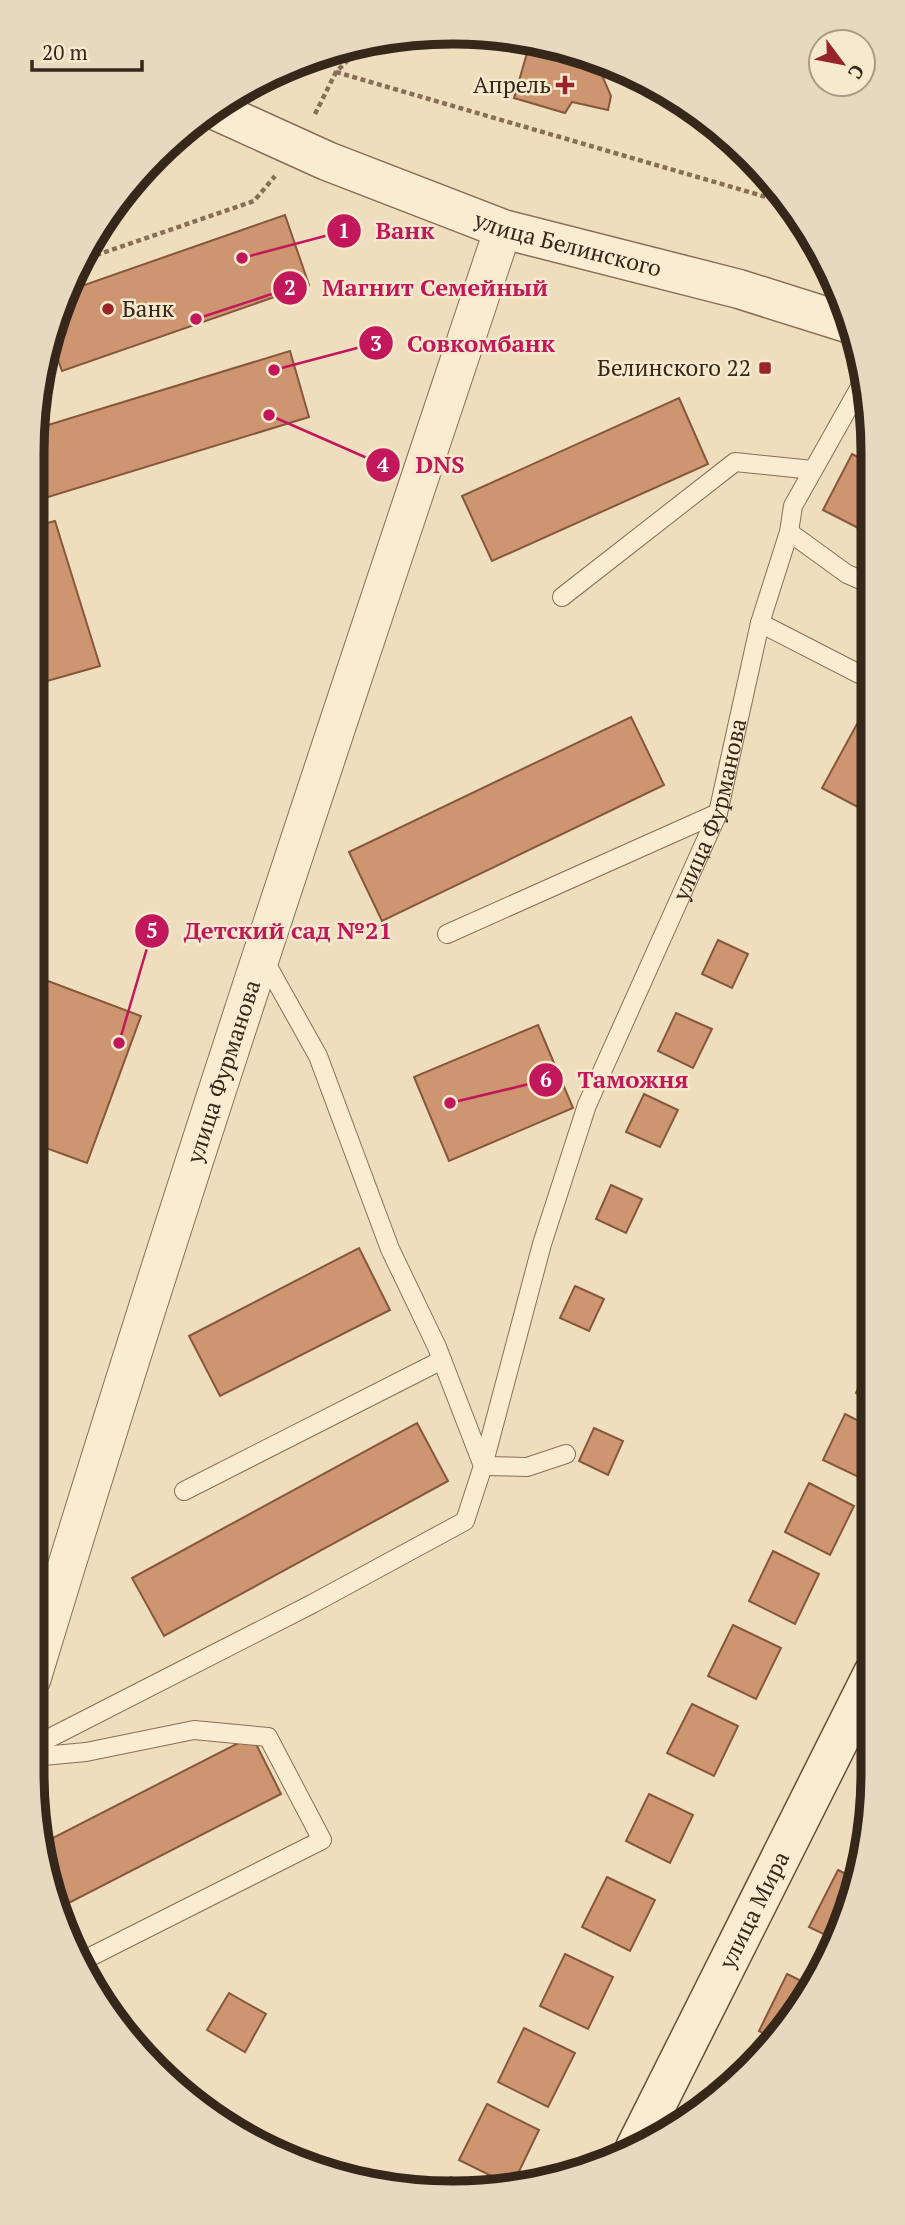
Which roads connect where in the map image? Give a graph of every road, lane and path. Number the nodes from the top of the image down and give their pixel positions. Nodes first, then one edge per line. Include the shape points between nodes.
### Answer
1 (351, 57) edge
2 (336, 72) junction
3 (224, 114) edge
4 (298, 149) junction
5 (773, 199) edge
6 (254, 201) dead end
7 (503, 229) junction
8 (95, 256) edge
9 (840, 321) edge
10 (857, 393) edge
11 (813, 470) junction
12 (789, 532) junction
13 (861, 580) edge
14 (562, 597) dead end
15 (760, 623) junction
16 (861, 675) edge
17 (718, 813) junction
18 (447, 934) dead end
19 (261, 953) junction
20 (442, 1360) junction
21 (566, 1454) dead end
22 (483, 1466) junction
23 (184, 1491) dead end
24 (44, 1639) edge
25 (861, 1697) edge
26 (44, 1741) edge
27 (44, 1756) edge
28 (89, 1958) edge
29 (642, 2134) edge

1 - 2 path
2 - 4 path
2 - 5 path
3 - 4 street, улица Белинского
4 - 7 street, улица Белинского
6 - 8 path
7 - 9 street, улица Белинского via 739,289
7 - 19 street, улица Фурманова
10 - 11 lane, улица Фурманова
11 - 12 lane, улица Фурманова via 793,506
11 - 14 lane via 735,461
12 - 13 lane
12 - 15 lane, улица Фурманова
15 - 16 lane
15 - 17 lane, улица Фурманова
17 - 18 lane
17 - 22 lane, улица Фурманова via 587,1105 542,1244
19 - 20 lane via 318,1056 390,1249
19 - 24 street, улица Фурманова
20 - 22 lane
20 - 23 lane
21 - 22 lane via 527,1467
22 - 26 lane, улица Фурманова via 465,1521
25 - 29 street, улица Мира
27 - 28 lane via 194,1730 268,1737 322,1840

